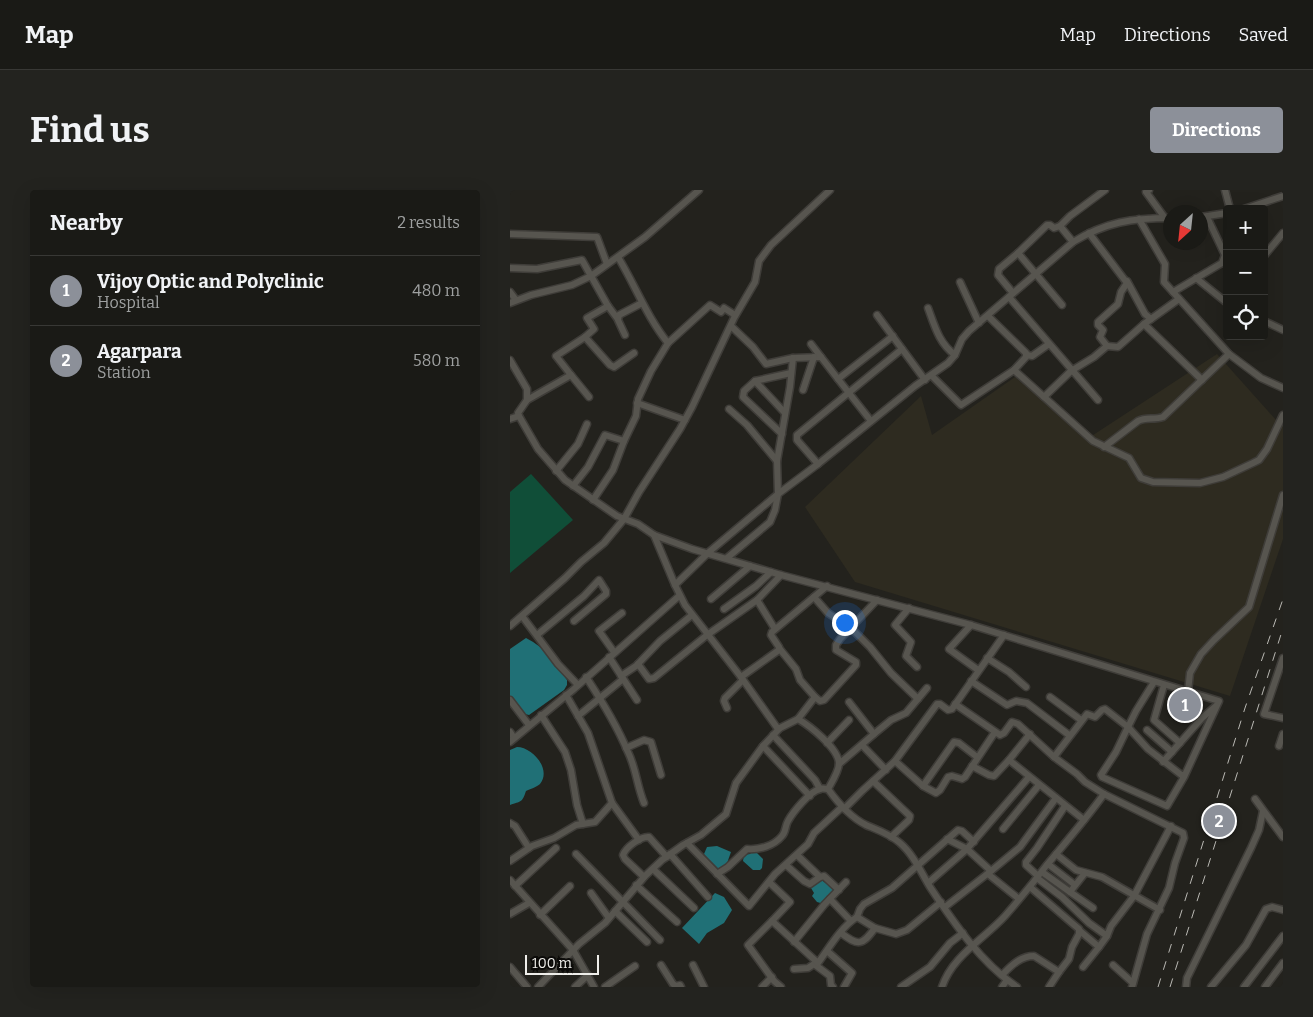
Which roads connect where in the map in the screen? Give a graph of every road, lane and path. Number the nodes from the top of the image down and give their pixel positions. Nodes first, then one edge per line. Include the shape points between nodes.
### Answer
1 (699, 190) edge
2 (830, 190) edge
3 (1225, 190) edge
4 (1101, 191) edge
5 (1146, 191) edge
6 (1283, 196) edge
7 (1229, 205) edge
8 (1256, 205) edge
9 (1163, 212) edge
10 (1223, 214) edge
11 (1208, 216) edge
12 (1163, 218) edge
13 (1139, 219) junction
14 (1208, 225) edge
15 (1060, 226) junction
16 (1089, 233) junction
17 (1283, 233) edge
18 (510, 234) edge
19 (1073, 242) junction
20 (1268, 251) edge
21 (1018, 253) junction
22 (618, 256) junction
23 (607, 264) junction
24 (510, 268) edge
25 (1036, 274) junction
26 (590, 276) junction
27 (1196, 278) junction
28 (1127, 281) junction
29 (960, 282) dead end
30 (510, 292) edge
31 (1174, 292) junction
32 (1011, 295) junction
33 (1179, 299) junction
34 (1223, 300) edge
35 (513, 302) edge
36 (642, 303) junction
37 (608, 306) junction
38 (1062, 306) dead end
39 (928, 308) dead end
40 (736, 315) junction
41 (877, 315) dead end
42 (988, 316) junction
43 (617, 318) junction
44 (1151, 319) junction
45 (979, 323) junction
46 (1268, 323) edge
47 (1144, 324) junction
48 (730, 326) junction
49 (1283, 330) edge
50 (625, 334) dead end
51 (893, 336) junction
52 (585, 337) junction
53 (668, 343) junction
54 (811, 344) dead end
55 (1049, 344) junction
56 (1107, 346) junction
57 (902, 349) junction
58 (634, 353) dead end
59 (1229, 354) junction
60 (955, 355) junction
61 (1027, 355) junction
62 (818, 357) junction
63 (793, 358) junction
64 (510, 360) edge
65 (766, 364) junction
66 (1014, 370) junction
67 (1071, 371) junction
68 (791, 373) junction
69 (571, 375) junction
70 (769, 377) junction
71 (928, 378) junction
72 (838, 379) junction
73 (1202, 380) junction
74 (755, 381) junction
75 (1283, 388) edge
76 (803, 390) dead end
77 (849, 393) junction
78 (589, 397) dead end
79 (1044, 397) junction
80 (527, 400) junction
81 (1098, 400) dead end
82 (637, 403) junction
83 (729, 409) dead end
84 (785, 413) junction
85 (1283, 415) edge
86 (519, 416) junction
87 (510, 419) edge
88 (685, 420) junction
89 (871, 421) junction
90 (587, 424) dead end
91 (782, 434) junction
92 (624, 440) junction
93 (1104, 447) junction
94 (777, 461) junction
95 (818, 464) junction
96 (556, 471) junction
97 (573, 486) junction
98 (778, 494) junction
99 (1283, 495) edge
100 (594, 500) junction
101 (624, 519) junction
102 (654, 536) junction
103 (709, 552) junction
104 (728, 558) junction
105 (750, 566) junction
106 (771, 572) junction
107 (781, 575) junction
108 (675, 585) junction
109 (827, 586) junction
110 (679, 596) junction
111 (814, 597) junction
112 (711, 599) dead end
113 (757, 600) junction
114 (877, 600) junction
115 (575, 604) junction
116 (910, 608) junction
117 (724, 609) dead end
118 (622, 613) dead end
119 (583, 614) junction
120 (692, 615) junction
121 (522, 616) junction
122 (574, 621) dead end
123 (970, 625) junction
124 (510, 626) edge
125 (851, 628) junction
126 (776, 629) junction
127 (537, 635) junction
128 (707, 635) junction
129 (1004, 635) junction
130 (779, 648) junction
131 (611, 655) junction
132 (987, 658) junction
133 (1283, 658) edge
134 (638, 664) junction
135 (917, 667) dead end
136 (978, 670) junction
137 (586, 677) junction
138 (622, 678) junction
139 (742, 679) junction
140 (971, 681) junction
141 (1154, 682) junction
142 (578, 684) junction
143 (1164, 685) junction
144 (1026, 687) dead end
145 (927, 688) dead end
146 (1188, 692) junction
147 (566, 695) junction
148 (1050, 696) dead end
149 (599, 697) junction
150 (815, 697) junction
151 (918, 699) junction
152 (510, 700) edge
153 (637, 700) dead end
154 (850, 702) dead end
155 (955, 704) junction
156 (1218, 704) junction
157 (727, 708) dead end
158 (542, 715) junction
159 (578, 716) junction
160 (1283, 718) edge
161 (798, 719) junction
162 (849, 720) dead end
163 (1081, 720) junction
164 (529, 725) junction
165 (1128, 727) junction
166 (779, 729) junction
167 (1147, 730) dead end
168 (510, 732) edge
169 (995, 732) junction
170 (874, 734) junction
171 (1030, 734) junction
172 (1283, 734) edge
173 (773, 735) junction
174 (1069, 735) junction
175 (512, 740) edge
176 (827, 743) junction
177 (1180, 743) junction
178 (862, 745) junction
179 (763, 746) junction
180 (1278, 746) dead end
181 (626, 748) junction
182 (1172, 752) junction
183 (977, 757) junction
184 (1054, 757) junction
185 (1009, 760) junction
186 (895, 761) junction
187 (1163, 762) junction
188 (839, 764) junction
189 (972, 766) junction
190 (886, 770) junction
191 (661, 775) dead end
192 (1030, 777) junction
193 (1184, 777) junction
194 (873, 781) junction
195 (1039, 785) junction
196 (923, 786) junction
197 (820, 789) junction
198 (828, 789) junction
199 (1104, 794) junction
200 (810, 796) junction
201 (1056, 798) junction
202 (1255, 799) dead end
203 (612, 803) junction
204 (644, 803) dead end
205 (1066, 806) junction
206 (843, 808) junction
207 (1263, 811) junction
208 (1084, 820) junction
209 (510, 823) edge
210 (583, 824) junction
211 (1171, 826) junction
212 (1003, 829) dead end
213 (891, 837) junction
214 (1283, 837) edge
215 (947, 839) junction
216 (639, 840) junction
217 (974, 842) junction
218 (687, 843) junction
219 (530, 848) junction
220 (556, 848) dead end
221 (967, 850) junction
222 (576, 854) dead end
223 (1056, 854) junction
224 (797, 855) junction
225 (669, 856) junction
226 (510, 861) edge
227 (1064, 861) junction
228 (1048, 864) junction
229 (786, 865) junction
230 (917, 865) junction
231 (653, 869) junction
232 (1057, 871) junction
233 (990, 872) junction
234 (1085, 873) junction
235 (717, 874) junction
236 (1039, 875) junction
237 (644, 877) junction
238 (820, 877) junction
239 (1052, 880) junction
240 (769, 882) junction
241 (846, 882) dead end
242 (512, 883) edge
243 (928, 883) junction
244 (636, 885) junction
245 (1075, 885) junction
246 (570, 886) dead end
247 (1030, 887) junction
248 (839, 890) junction
249 (1070, 892) junction
250 (591, 893) dead end
251 (1134, 896) junction
252 (708, 897) dead end
253 (1019, 898) junction
254 (830, 899) junction
255 (622, 902) junction
256 (529, 903) junction
257 (943, 904) junction
258 (694, 908) dead end
259 (1093, 908) dead end
260 (1160, 910) junction
261 (1283, 910) edge
262 (615, 911) junction
263 (510, 914) edge
264 (540, 915) junction
265 (609, 918) junction
266 (854, 919) junction
267 (772, 921) junction
268 (677, 922) dead end
269 (875, 928) junction
270 (1080, 931) junction
271 (963, 933) junction
272 (841, 934) junction
273 (1107, 936) junction
274 (1283, 936) edge
275 (660, 940) dead end
276 (646, 942) dead end
277 (794, 942) junction
278 (973, 944) junction
279 (1098, 947) junction
280 (573, 950) junction
281 (827, 951) junction
282 (1283, 963) edge
283 (661, 965) dead end
284 (693, 965) dead end
285 (1113, 965) dead end
286 (635, 966) dead end
287 (510, 967) edge
288 (1083, 967) dead end
289 (794, 969) dead end
290 (1059, 972) junction
291 (588, 976) junction
292 (772, 978) junction
293 (1004, 978) junction
294 (1132, 985) edge
295 (527, 987) edge
296 (538, 987) edge
297 (575, 987) edge
298 (594, 987) edge
299 (605, 987) edge
300 (681, 987) edge
301 (704, 987) edge
302 (762, 987) edge
303 (781, 987) edge
304 (833, 987) edge
305 (844, 987) edge
306 (901, 987) edge
307 (942, 987) edge
308 (1002, 987) edge
309 (1017, 987) edge
310 (1049, 987) edge
311 (1186, 987) edge
312 (1211, 987) edge
313 (1244, 987) edge
314 (1265, 987) edge

1 - 22 street
2 - 40 street via 764,253 755,282
3 - 7 street
4 - 15 street
5 - 9 street
6 - 8 street
10 - 11 street
12 - 13 street
13 - 16 street via 1115,223
13 - 31 street via 1162,258 1166,267 1164,280
14 - 27 street via 1225,257 1222,263
15 - 19 street
15 - 21 street via 1047,225
16 - 19 street
16 - 28 street
17 - 20 street
18 - 23 street via 597,238
19 - 25 street
21 - 25 street
21 - 32 street via 997,273
22 - 23 street
22 - 36 street
23 - 26 street
24 - 26 street via 547,268 580,259
25 - 32 street
25 - 38 street
26 - 35 street via 572,285
26 - 37 street
27 - 31 street
27 - 34 street
28 - 44 street
28 - 56 street via 1118,304 1097,324 1103,330 1100,337
29 - 45 street
30 - 35 street
31 - 33 street
32 - 42 street
32 - 55 street
33 - 44 street
33 - 59 street
36 - 43 street
36 - 53 street
37 - 43 street
37 - 52 street via 587,318 594,329
39 - 60 street via 942,343
40 - 48 street
40 - 53 street via 724,308 721,312 710,305
41 - 51 street
42 - 45 street
42 - 61 street
43 - 50 street
44 - 47 street
45 - 60 street via 965,335
46 - 49 street
47 - 56 street via 1118,347
47 - 73 street
48 - 65 street
48 - 88 street
51 - 57 street
51 - 72 street
52 - 58 street via 614,367
52 - 69 street via 556,356
53 - 82 street
54 - 62 street
55 - 61 street via 1032,356
55 - 67 street
56 - 67 street
57 - 71 street
57 - 77 street
59 - 73 street
59 - 75 street via 1261,378
60 - 71 street
61 - 66 street
62 - 63 street
62 - 72 street
62 - 76 street
63 - 65 street
63 - 68 street
64 - 80 street via 527,389
65 - 70 street
66 - 71 street via 961,405
66 - 79 street
67 - 79 street
67 - 81 street
68 - 70 street
68 - 84 street
69 - 78 street
69 - 80 street
70 - 74 street
71 - 89 street
72 - 77 street
73 - 93 street via 1163,417 1138,421
74 - 84 street
74 - 91 street via 744,391 743,398
77 - 89 street
77 - 95 street via 797,435 797,440
79 - 93 street
80 - 86 street
82 - 88 street
82 - 92 street via 636,416
83 - 94 street
84 - 91 street
85 - 93 street via 1268,449 1259,460 1223,477 1200,483 1161,484 1145,480 1129,458
86 - 87 street
86 - 96 street via 538,449
88 - 101 street
89 - 95 street
90 - 96 street via 578,444
91 - 94 street
92 - 97 street via 605,435 588,468
92 - 100 street via 614,470
94 - 98 street
95 - 98 street
96 - 97 street
97 - 100 street
98 - 103 street
98 - 104 street via 770,522
99 - 146 street via 1249,607 1201,654 1190,673
100 - 101 street
101 - 102 street via 638,524
101 - 121 street via 604,543
102 - 103 street
102 - 108 street
103 - 104 street
103 - 108 street
104 - 105 street
105 - 106 street
105 - 112 street
106 - 107 street
106 - 117 street
107 - 109 street
107 - 113 street
108 - 110 street
109 - 111 street
109 - 114 street
110 - 120 street
110 - 131 street
111 - 125 street via 828,613
111 - 126 street
113 - 126 street
113 - 128 street
114 - 116 street
114 - 125 street
115 - 119 street
115 - 119 street via 599,580 606,592
115 - 127 street
116 - 123 street
116 - 135 street via 895,625 911,642 906,656
118 - 131 street via 599,631
119 - 122 street
120 - 128 street
120 - 134 street
121 - 124 street
121 - 127 street
123 - 129 street
123 - 136 street via 950,649
125 - 150 street via 835,648 856,665 824,700
125 - 151 street
126 - 130 street via 770,635
127 - 142 street via 558,664
128 - 134 street via 654,678 649,679
128 - 139 street
129 - 132 street
129 - 141 street
130 - 139 street
130 - 150 street
131 - 137 street
131 - 138 street
132 - 136 street
132 - 144 street
133 - 160 street via 1264,714
134 - 138 street
136 - 140 street
137 - 142 street
137 - 149 street
138 - 149 street
138 - 153 street
139 - 157 street via 725,698
139 - 166 street
140 - 155 street
140 - 174 street via 1007,705 1016,701 1027,703
141 - 143 street
141 - 165 street
142 - 147 street
143 - 146 street
143 - 177 street via 1154,720
145 - 151 street
146 - 156 street
147 - 158 street
147 - 159 street
148 - 163 street
149 - 159 street
149 - 181 street
150 - 161 street
151 - 170 street via 906,713
152 - 164 street
154 - 170 street
155 - 169 street
155 - 186 street via 950,710 937,704
156 - 177 street
156 - 193 street
158 - 164 street
158 - 210 street via 565,752
159 - 203 street via 588,733
161 - 166 street
161 - 176 street
162 - 176 street
163 - 165 street via 1087,714 1095,717 1105,709
163 - 174 street
164 - 175 street
165 - 187 street
165 - 193 street via 1101,776 1167,806
166 - 173 street
167 - 182 street
168 - 175 street
169 - 171 street via 1002,735 1015,722
169 - 183 street
170 - 178 street
171 - 184 street
171 - 185 street
172 - 180 street
173 - 179 street
173 - 197 street via 816,780
174 - 184 street
176 - 188 street
177 - 182 street
178 - 188 street
178 - 190 street
179 - 200 street
179 - 218 street via 736,783 726,814
181 - 191 street via 644,740 651,742
181 - 204 street
182 - 187 street
183 - 189 street
183 - 196 street via 954,742
184 - 199 street
185 - 189 street via 994,776
185 - 192 street
186 - 190 street
186 - 196 street
187 - 193 street
188 - 198 street
189 - 196 street via 962,779 948,777 938,793
190 - 194 street
192 - 195 street
192 - 217 street
194 - 206 street
194 - 213 street via 910,816 910,820
195 - 201 street
195 - 212 street
197 - 198 street
197 - 200 street
198 - 206 street
199 - 208 street
199 - 211 street
200 - 235 street via 793,813 782,836 771,845 747,849
201 - 205 street
201 - 233 street via 1027,839
202 - 207 street
203 - 210 street via 595,822
203 - 216 street
205 - 208 street
205 - 236 street via 1026,862
206 - 213 street via 864,824
206 - 224 street via 814,833
207 - 214 street
207 - 311 street via 1255,838 1186,978
208 - 223 street
209 - 219 street
210 - 219 street
211 - 251 street
211 - 260 street via 1184,835
213 - 230 street via 900,843
215 - 217 street via 960,830
215 - 221 street
215 - 230 street
216 - 225 street via 649,836
216 - 237 street via 623,855
217 - 221 street
218 - 225 street
218 - 235 street
219 - 226 street
220 - 242 street
221 - 233 street
221 - 243 street
222 - 255 street
223 - 227 street
223 - 228 street
224 - 229 street
224 - 238 street
225 - 231 street
225 - 252 street
227 - 232 street
227 - 234 street
228 - 232 street
228 - 236 street
229 - 238 street via 810,884
229 - 240 street
230 - 243 street
230 - 266 street via 892,888 864,904
231 - 237 street
231 - 258 street
232 - 239 street
232 - 245 street
233 - 253 street
233 - 257 street
234 - 245 street
234 - 251 street via 1102,876
235 - 240 street via 749,906
236 - 239 street
236 - 247 street
236 - 273 street
237 - 244 street
238 - 248 street via 824,876
239 - 249 street
240 - 267 street via 790,902
241 - 248 street
242 - 256 street
243 - 257 street
244 - 255 street
244 - 268 street
245 - 249 street
246 - 264 street
247 - 253 street
247 - 270 street
248 - 254 street
249 - 259 street
250 - 265 street
251 - 260 street
251 - 273 street
253 - 278 street via 988,934
254 - 266 street
254 - 277 street
255 - 262 street
255 - 275 street
256 - 263 street
256 - 264 street
257 - 269 street via 907,930 896,934
257 - 271 street
260 - 294 street via 1144,943
261 - 312 street via 1266,909 1246,945
262 - 265 street
262 - 276 street
264 - 280 street
265 - 280 street
266 - 269 street
266 - 272 street
267 - 277 street
267 - 292 street via 748,945
269 - 272 street via 859,943
270 - 279 street
270 - 290 street via 1069,959
271 - 278 street
271 - 306 street via 930,967
272 - 281 street
273 - 279 street
274 - 313 street
277 - 281 street via 818,963
278 - 293 street
278 - 307 street via 949,971
279 - 288 street
280 - 291 street
280 - 296 street
281 - 305 street via 852,973
282 - 314 street
283 - 300 street via 673,984
284 - 301 street
285 - 294 street
286 - 299 street
287 - 295 street
289 - 304 street via 817,965 830,976
290 - 293 street via 1030,956 1016,962
290 - 310 street
291 - 297 street
291 - 298 street
292 - 302 street
292 - 303 street
293 - 308 street
293 - 309 street

